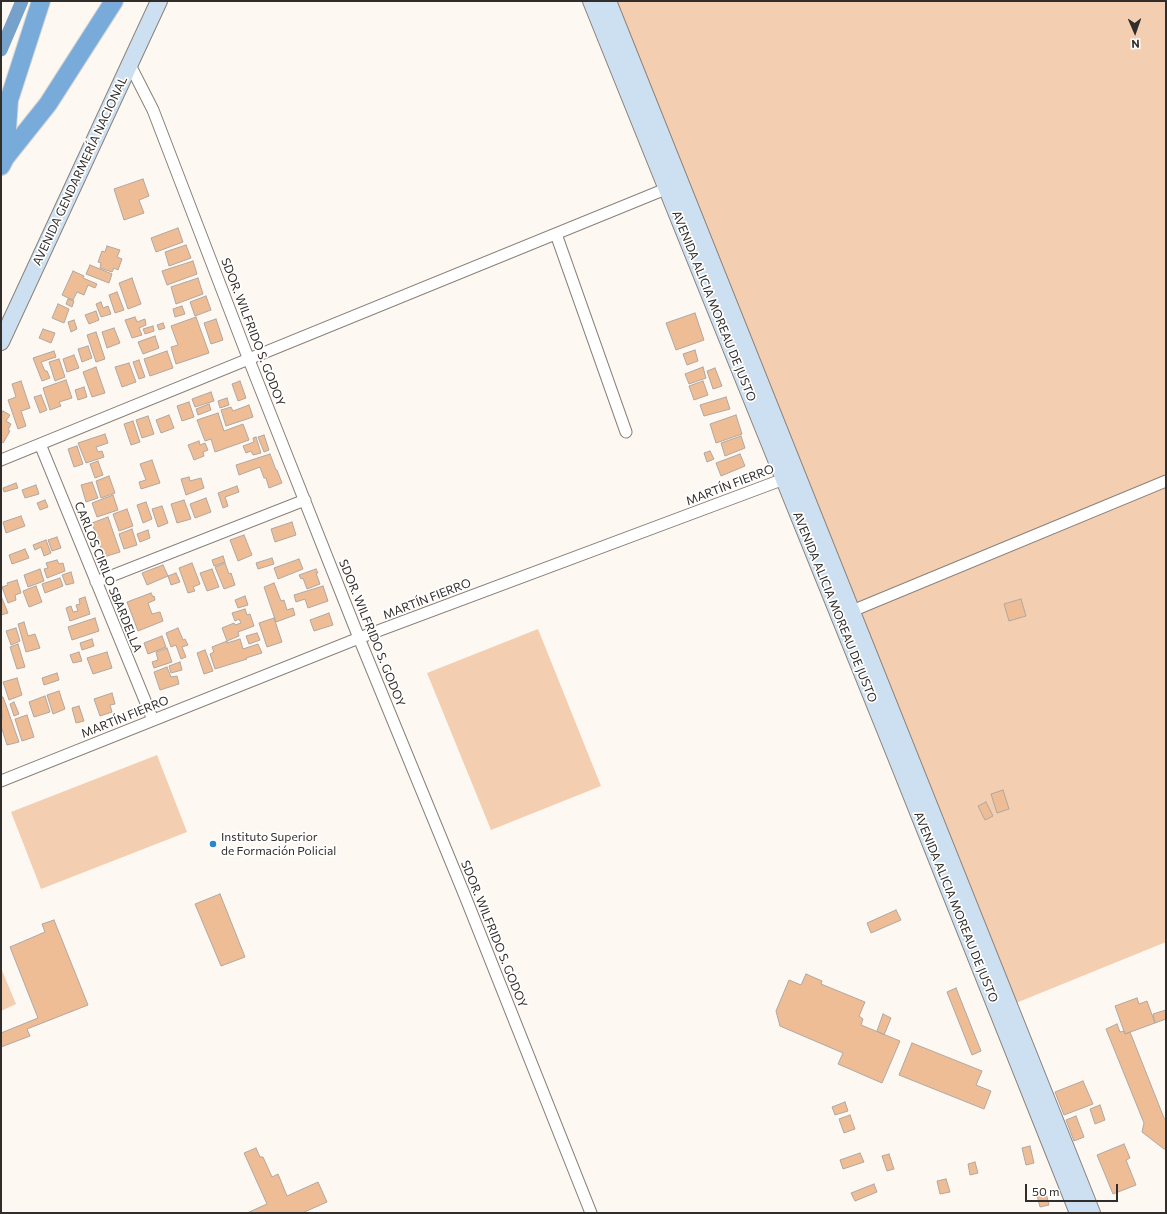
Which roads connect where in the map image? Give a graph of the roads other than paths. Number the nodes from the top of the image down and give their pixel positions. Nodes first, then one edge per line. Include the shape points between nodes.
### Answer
1 (41, 1) edge
2 (114, 1) edge
3 (159, 1) edge
4 (591, 1) edge
5 (608, 1) edge
6 (130, 63) junction
7 (3, 162) edge
8 (674, 186) junction
9 (556, 234) junction
10 (1, 342) edge
11 (248, 360) junction
12 (626, 432) dead end
13 (40, 444) junction
14 (1, 460) edge
15 (790, 475) junction
16 (1166, 481) edge
17 (305, 500) junction
18 (96, 582) junction
19 (852, 611) junction
20 (359, 638) junction
21 (153, 720) junction
22 (1, 781) edge
23 (591, 1213) edge
24 (1078, 1213) edge
25 (1092, 1213) edge

1 - 7 highway via 9,100
2 - 7 highway via 48,104
3 - 6 main road, AVENIDA GENDARMERÍA NACIONAL
4 - 8 main road, AVENIDA ALICIA MOREAU DE JUSTO
5 - 8 main road, AVENIDA ALICIA MOREAU DE JUSTO
6 - 10 main road, AVENIDA GENDARMERÍA NACIONAL
6 - 11 street, SDOR. WILFRIDO S. GODOY via 153,110
8 - 9 street
8 - 15 main road, AVENIDA ALICIA MOREAU DE JUSTO
9 - 11 street
9 - 12 street
11 - 13 street
11 - 17 street, SDOR. WILFRIDO S. GODOY
13 - 14 street
13 - 18 street, CARLOS CIRILO SBARDELLA
15 - 19 main road, AVENIDA ALICIA MOREAU DE JUSTO
15 - 20 street, MARTÍN FIERRO
15 - 24 main road, AVENIDA ALICIA MOREAU DE JUSTO
16 - 19 street
17 - 18 street
17 - 20 street, SDOR. WILFRIDO S. GODOY
18 - 21 street, CARLOS CIRILO SBARDELLA
19 - 25 main road, AVENIDA ALICIA MOREAU DE JUSTO
20 - 21 street, MARTÍN FIERRO
20 - 23 street, SDOR. WILFRIDO S. GODOY
21 - 22 street, MARTÍN FIERRO

